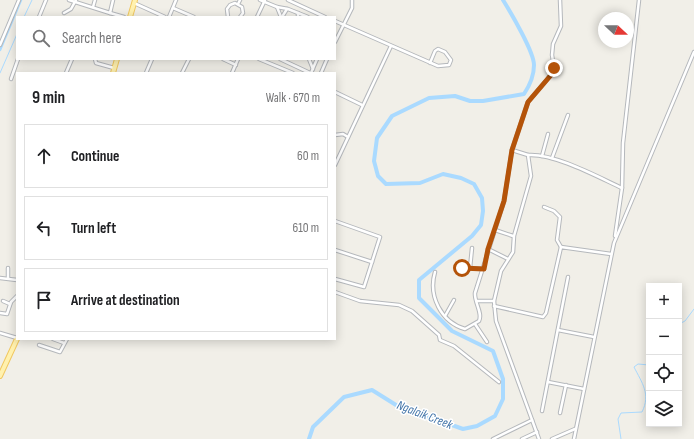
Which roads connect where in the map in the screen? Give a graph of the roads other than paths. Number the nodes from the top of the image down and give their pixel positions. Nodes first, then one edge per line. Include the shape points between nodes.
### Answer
1 (19, 0) edge
2 (46, 0) edge
3 (69, 0) edge
4 (95, 0) edge
5 (114, 0) edge
6 (176, 0) edge
7 (240, 0) edge
8 (260, 0) edge
9 (288, 0) edge
10 (352, 0) edge
11 (560, 0) edge
12 (638, 0) edge
13 (76, 1) edge
14 (135, 1) edge
15 (264, 1) edge
16 (238, 4) junction
17 (93, 7) junction
18 (277, 7) junction
19 (173, 8) junction
20 (288, 9) junction
21 (64, 13) dead end
22 (110, 13) junction
23 (298, 13) joint
24 (39, 16) edge
25 (120, 16) edge
26 (130, 16) edge
27 (163, 16) edge
28 (169, 16) edge
29 (192, 16) edge
30 (228, 16) edge
31 (240, 16) edge
32 (257, 16) edge
33 (281, 16) edge
34 (282, 16) edge
35 (306, 16) edge
36 (323, 16) edge
37 (336, 21) edge
38 (343, 24) junction
39 (336, 40) edge
40 (0, 45) edge
41 (391, 46) junction
42 (694, 52) edge
43 (18, 60) edge
44 (72, 60) edge
45 (95, 60) edge
46 (117, 60) edge
47 (152, 60) edge
48 (188, 60) edge
49 (225, 60) edge
50 (238, 60) edge
51 (261, 60) edge
52 (282, 60) edge
53 (292, 60) edge
54 (309, 60) edge
55 (317, 60) edge
56 (327, 60) edge
57 (430, 63) junction
58 (236, 65) junction
59 (293, 65) junction
60 (114, 68) junction
61 (313, 68) junction
62 (66, 72) edge
63 (113, 72) edge
64 (146, 72) edge
65 (182, 72) edge
66 (232, 72) edge
67 (291, 72) edge
68 (309, 72) edge
69 (311, 72) edge
70 (321, 72) edge
71 (11, 79) dead end
72 (336, 92) edge
73 (362, 105) junction
74 (568, 115) dead end
75 (548, 134) dead end
76 (336, 135) edge
77 (348, 137) junction
78 (512, 150) junction
79 (528, 155) junction
80 (542, 156) junction
81 (552, 158) junction
82 (336, 163) edge
83 (622, 188) junction
84 (544, 207) dead end
85 (336, 221) edge
86 (495, 230) junction
87 (514, 236) junction
88 (614, 242) junction
89 (561, 247) junction
90 (472, 248) dead end
91 (488, 249) junction
92 (336, 250) edge
93 (611, 254) junction
94 (508, 258) junction
95 (372, 262) junction
96 (456, 267) dead end
97 (8, 268) dead end
98 (470, 268) junction
99 (484, 269) junction
100 (435, 272) dead end
101 (568, 277) dead end
102 (8, 278) junction
103 (0, 279) edge
104 (336, 279) edge
105 (16, 280) edge
106 (336, 292) edge
107 (16, 297) edge
108 (454, 300) dead end
109 (3, 301) dead end
110 (477, 301) junction
111 (494, 301) junction
112 (10, 304) junction
113 (494, 306) junction
114 (0, 313) edge
115 (445, 316) junction
116 (475, 324) junction
117 (558, 330) junction
118 (0, 333) edge
119 (594, 337) junction
120 (16, 338) edge
121 (16, 340) edge
122 (56, 340) edge
123 (66, 340) edge
124 (487, 342) dead end
125 (64, 344) junction
126 (39, 345) dead end
127 (0, 376) edge
128 (499, 382) dead end
129 (548, 382) junction
130 (566, 385) junction
131 (584, 389) junction
132 (542, 412) dead end
133 (560, 413) dead end
134 (532, 420) junction
135 (576, 429) junction
136 (536, 432) junction
137 (492, 439) edge
138 (522, 439) edge
139 (539, 439) edge
140 (552, 439) edge
141 (574, 439) edge

1 - 40 street
2 - 24 street
3 - 13 street
4 - 17 street
5 - 22 street
6 - 19 street
7 - 16 street
8 - 15 street
9 - 36 street
10 - 38 street via 352,8
11 - 78 street via 561,26 553,44 554,68 528,102
12 - 83 street via 623,143
13 - 17 street
13 - 21 street via 71,9
14 - 26 main road
14 - 27 street
15 - 18 street
15 - 32 street
16 - 30 street via 232,3 228,6
16 - 31 street via 243,10
17 - 22 street
18 - 20 street
18 - 33 street
19 - 28 street
19 - 29 street
20 - 23 street
20 - 34 street
22 - 25 street
23 - 35 street
37 - 38 street
38 - 39 street
38 - 41 street
41 - 57 street
41 - 73 street
42 - 88 street
43 - 71 street
44 - 62 street
45 - 60 street via 96,63
46 - 60 main road
47 - 64 street
48 - 65 street
49 - 58 street
50 - 58 street
51 - 67 street
52 - 59 street
53 - 59 street
54 - 61 street
55 - 61 street
56 - 70 street
57 - 57 street via 438,49 445,52 451,60 449,64 439,67
58 - 66 street
59 - 68 street
60 - 63 main road
61 - 69 street
72 - 73 street
73 - 77 street
74 - 81 street
75 - 80 street
76 - 77 street via 343,134
77 - 82 street
78 - 79 street
78 - 86 street via 504,201
79 - 80 street
79 - 87 street via 530,176
80 - 81 street
81 - 83 street
83 - 88 street
84 - 89 street via 560,217 557,240
85 - 95 street via 380,235
86 - 87 street
86 - 91 street
87 - 94 street via 513,252
88 - 93 street
89 - 93 street
89 - 113 street via 546,314 543,317
90 - 98 street
91 - 94 street
91 - 99 street
92 - 95 street
93 - 119 street
94 - 111 street via 501,271
95 - 104 street via 364,287
96 - 98 street
97 - 102 street
98 - 99 street
99 - 110 street via 475,293
100 - 115 street via 434,296
101 - 117 street
102 - 103 street
102 - 105 street
106 - 128 street via 360,301 399,305 412,311 439,335 440,340 454,346
107 - 112 street
108 - 115 street
109 - 112 street
110 - 111 street
110 - 116 street via 481,318
111 - 113 street
112 - 114 street via 7,314
113 - 134 street via 496,320
115 - 116 street via 465,329
116 - 124 street
117 - 119 street
117 - 129 street
118 - 120 street
119 - 131 street
121 - 127 main road
122 - 125 street
123 - 125 street
125 - 126 street via 60,352
129 - 130 street
129 - 132 street
130 - 131 street
130 - 133 street
131 - 135 street
134 - 136 street
134 - 137 street
135 - 140 street
135 - 141 street
136 - 138 street
136 - 139 street

